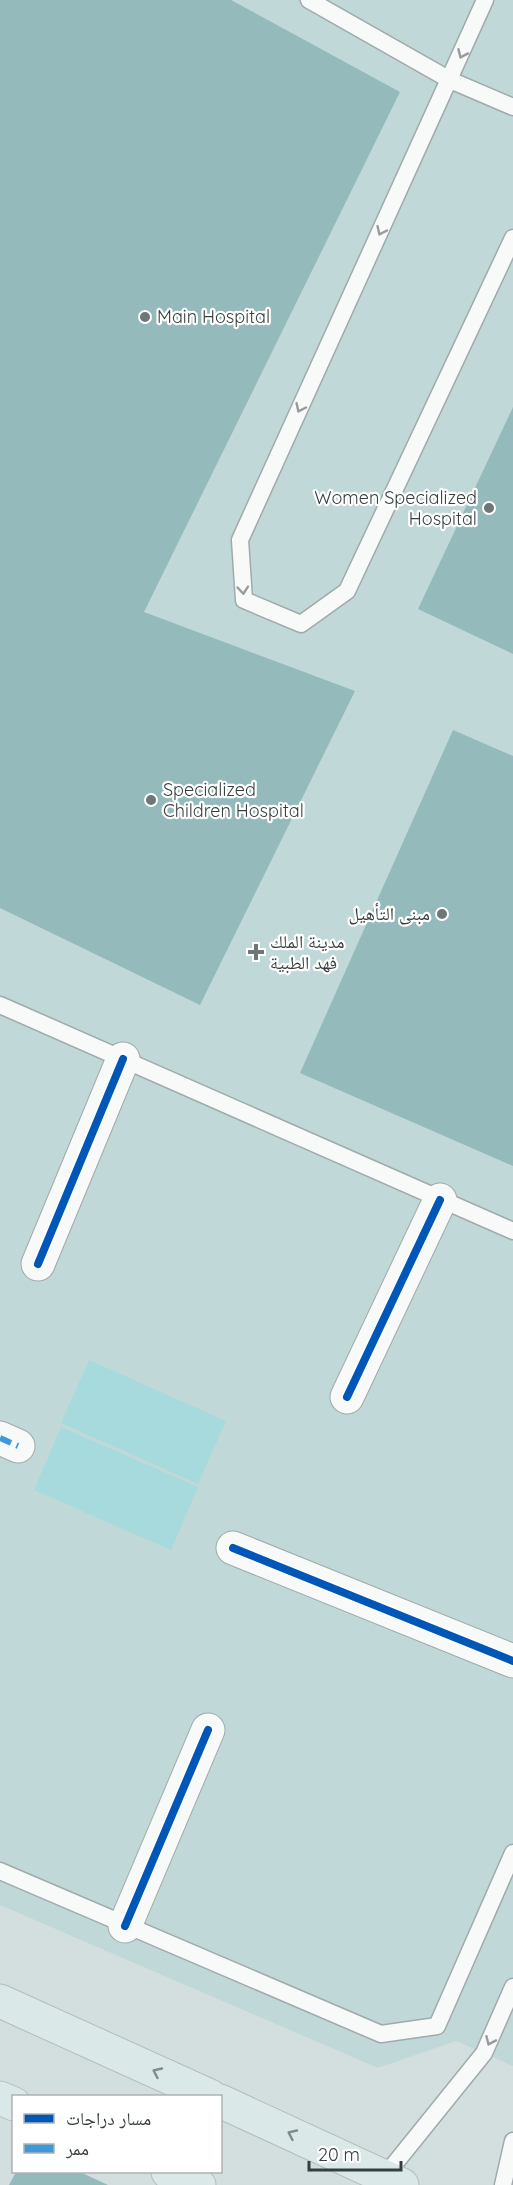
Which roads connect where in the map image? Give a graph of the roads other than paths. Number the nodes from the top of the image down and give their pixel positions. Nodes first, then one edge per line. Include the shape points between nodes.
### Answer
1 (309, 0) edge
2 (485, 0) edge
3 (450, 80) junction
4 (513, 107) edge
5 (513, 238) edge
6 (0, 1005) edge
7 (123, 1059) junction
8 (440, 1200) junction
9 (513, 1231) edge
10 (38, 1264) dead end
11 (346, 1397) dead end
12 (233, 1548) dead end
13 (513, 1660) edge
14 (208, 1730) dead end
15 (513, 1852) edge
16 (0, 1871) edge
17 (125, 1926) junction
18 (513, 1987) edge
19 (0, 2001) edge
20 (206, 2095) edge
21 (222, 2102) edge
22 (513, 2141) edge
23 (170, 2173) edge
24 (393, 2181) edge
25 (199, 2185) edge
26 (503, 2185) edge

1 - 3 lane
2 -> 3 lane
3 - 4 lane
3 -> 5 lane via 240,540 244,600 301,624 347,591
6 - 7 lane
7 - 8 lane
7 - 10 street
8 - 9 lane
8 - 11 street
12 - 13 street
14 - 17 street
15 - 17 lane via 437,2026 381,2034
16 - 17 lane
18 -> 24 lane via 484,2053
20 -> 19 main road
24 -> 21 main road
22 - 26 lane
23 - 25 main road

